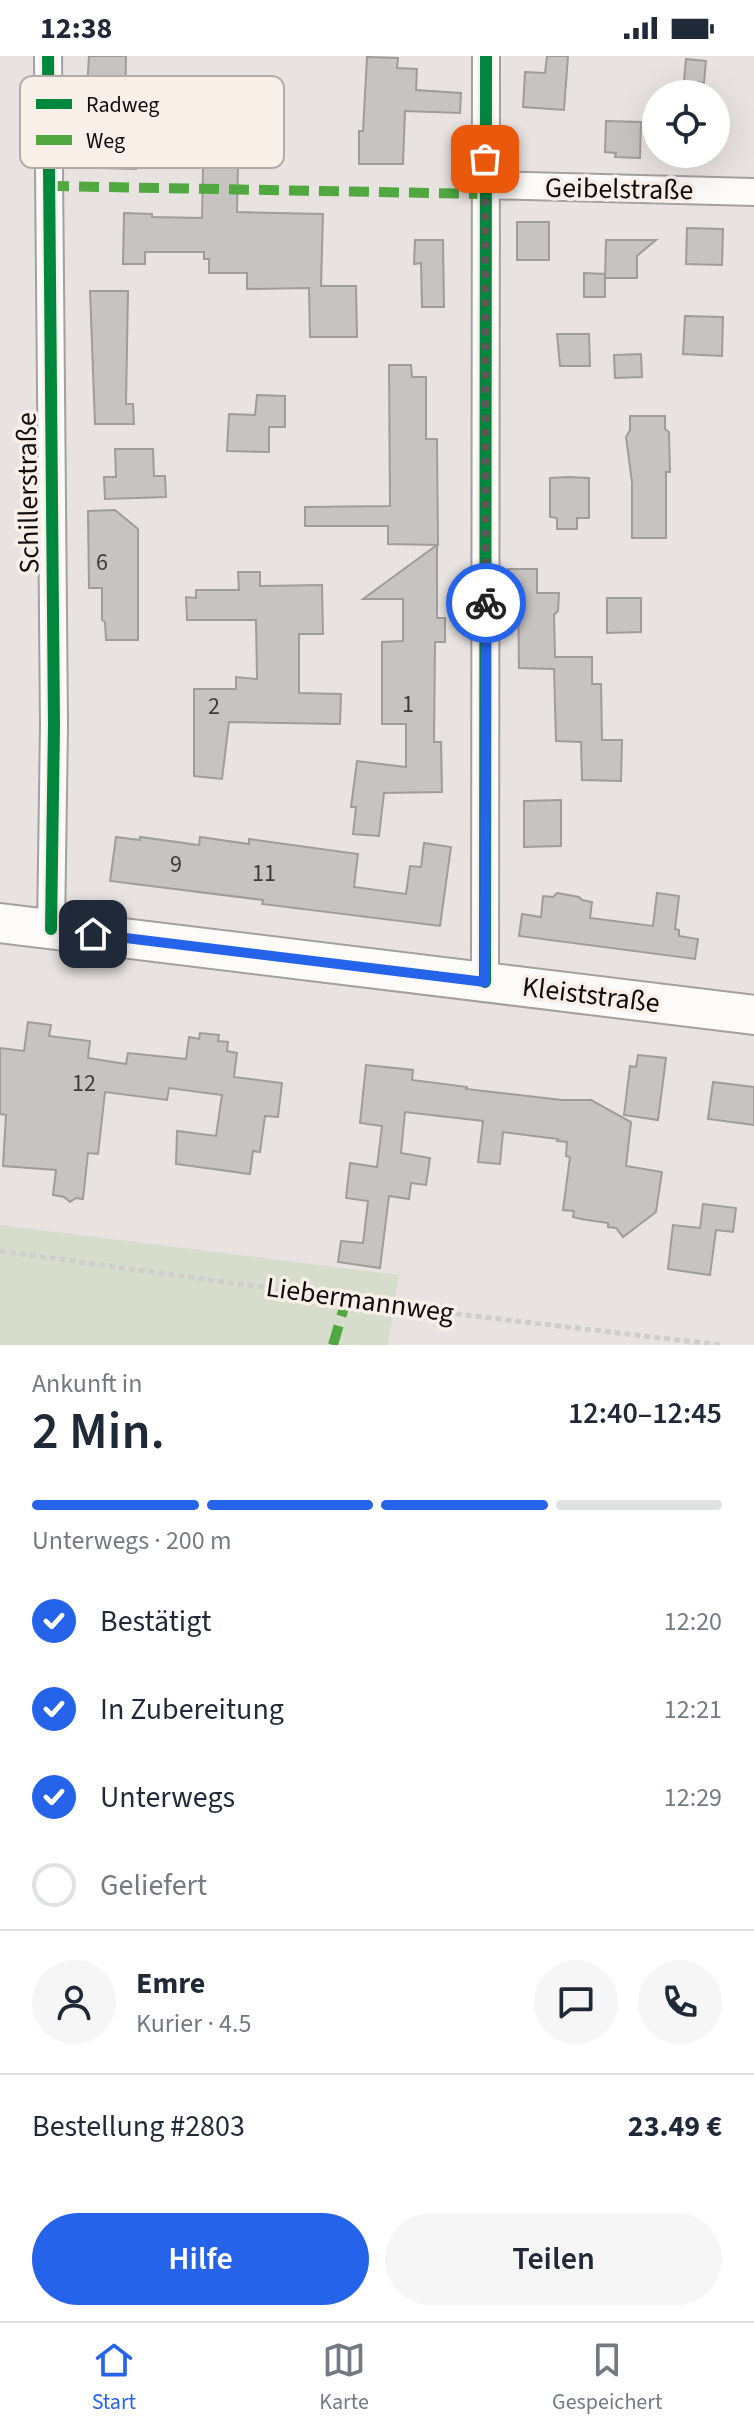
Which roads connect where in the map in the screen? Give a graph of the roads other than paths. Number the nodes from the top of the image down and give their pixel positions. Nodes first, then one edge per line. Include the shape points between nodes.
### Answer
1 (48, 56) edge
2 (486, 56) edge
3 (48, 76) edge
4 (49, 168) edge
5 (485, 185) junction
6 (754, 192) edge
7 (0, 923) edge
8 (51, 929) junction
9 (485, 982) junction
10 (754, 1015) edge

1 - 3 street, Schillerstraße
2 - 5 street
4 - 8 street, Schillerstraße
5 - 6 street, Geibelstraße
5 - 9 street
7 - 8 street, Kleiststraße
8 - 9 street, Kleiststraße
9 - 10 street, Kleiststraße

